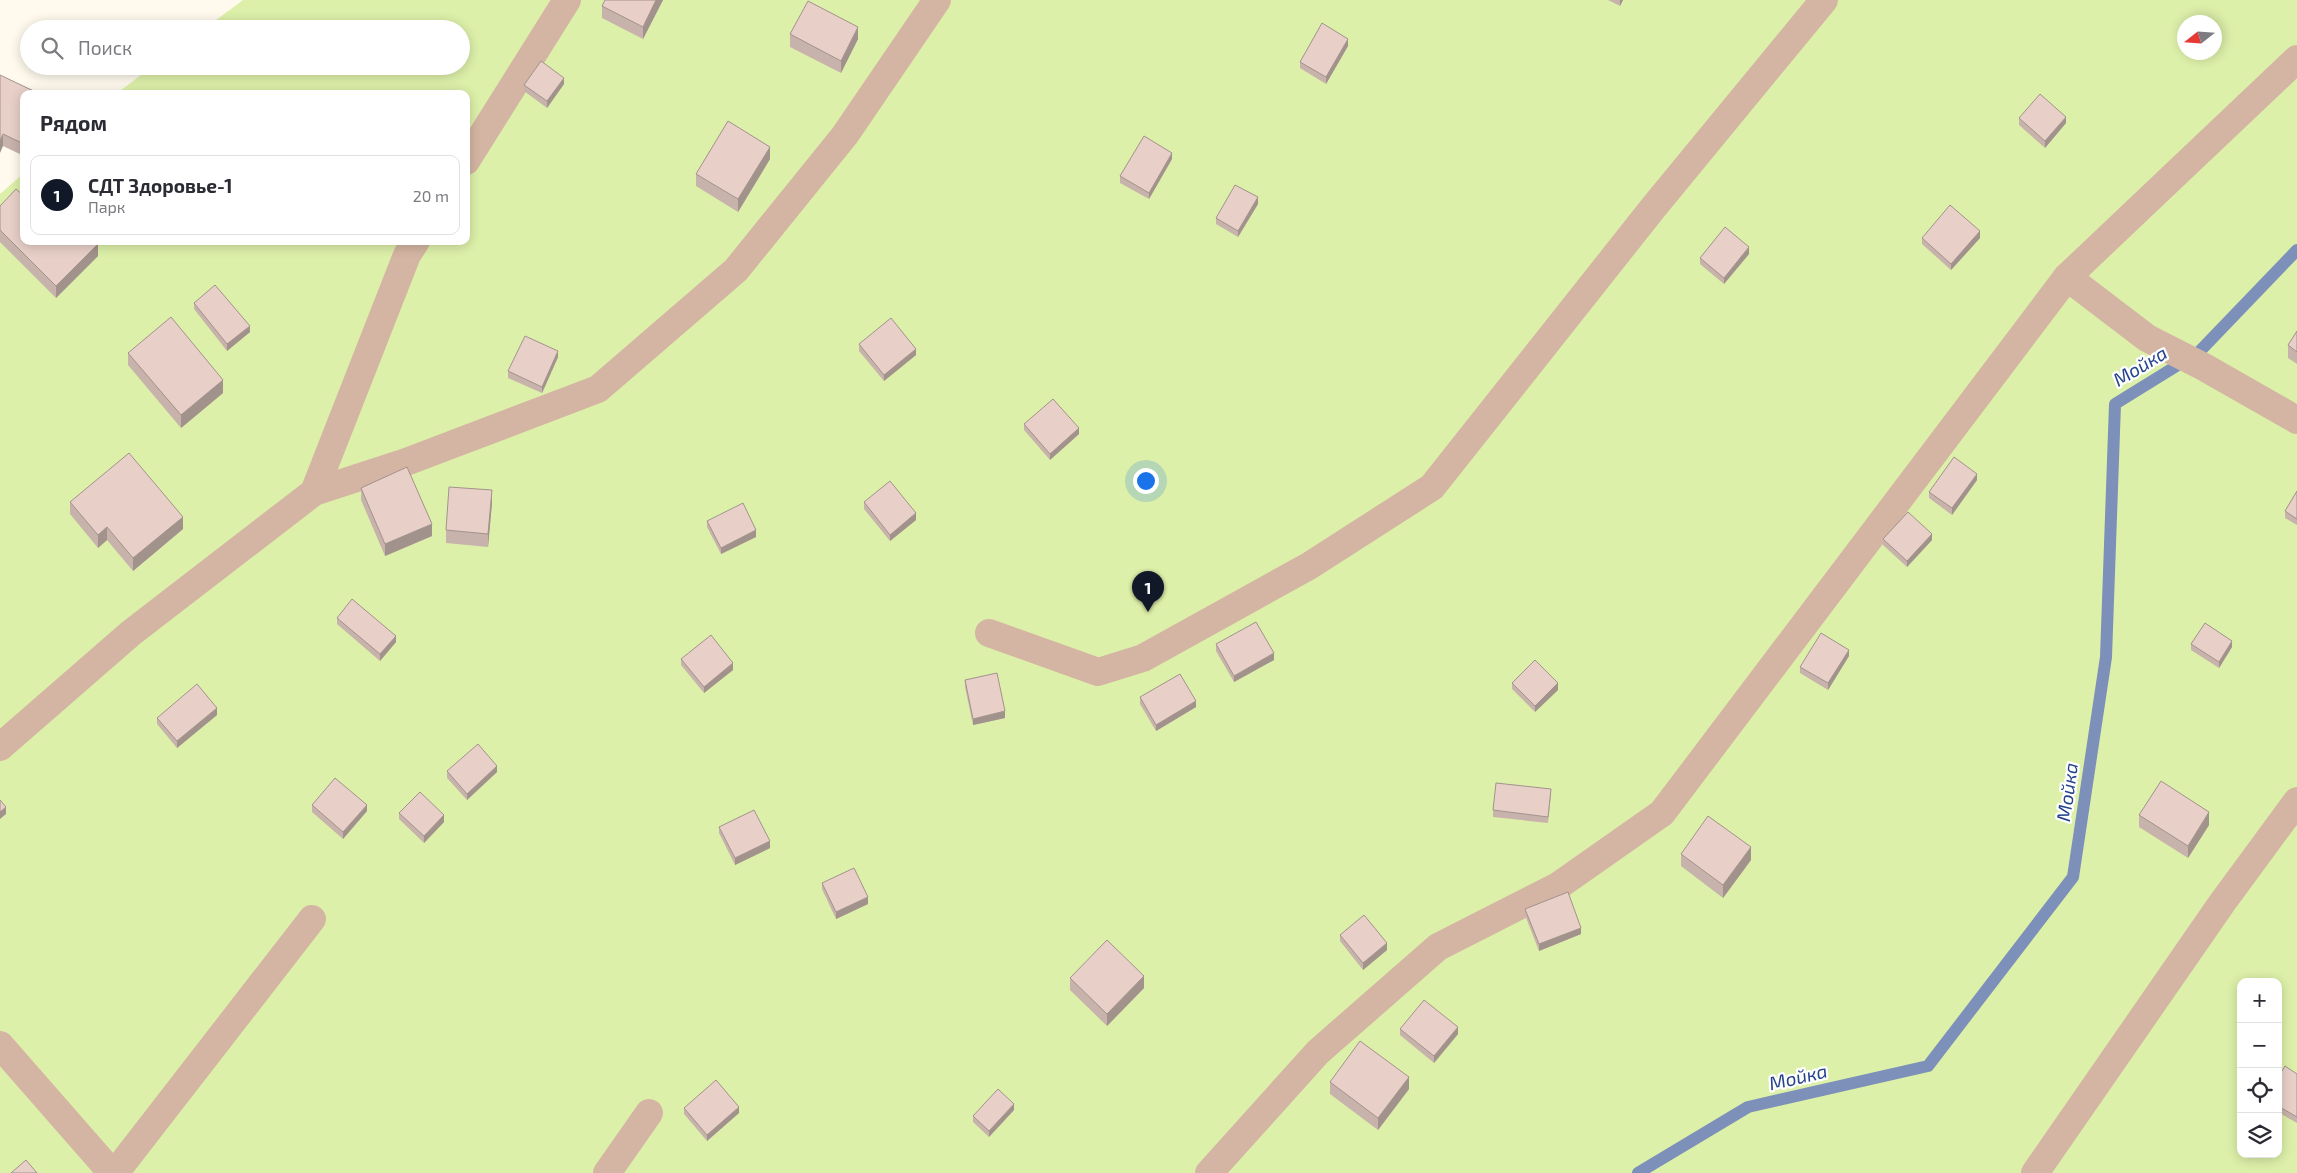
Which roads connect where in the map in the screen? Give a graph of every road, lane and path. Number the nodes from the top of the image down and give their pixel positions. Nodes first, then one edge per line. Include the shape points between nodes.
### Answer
1 (567, 0) edge
2 (937, 0) edge
3 (1824, 0) edge
4 (2297, 59) edge
5 (470, 155) edge
6 (413, 245) edge
7 (2067, 277) junction
8 (2297, 420) edge
9 (314, 492) junction
10 (989, 633) dead end
11 (0, 747) edge
12 (2297, 801) edge
13 (312, 919) dead end
14 (0, 1045) edge
15 (649, 1113) dead end
16 (114, 1173) edge
17 (607, 1173) edge
18 (1208, 1173) edge
19 (2035, 1173) edge

1 - 5 lane
2 - 9 lane via 845,135 736,270 598,389 406,462
3 - 10 lane via 1653,208 1432,487 1309,566 1143,658 1098,672
4 - 7 lane
6 - 9 lane
7 - 8 lane via 2147,338
7 - 18 lane via 1662,813 1558,886 1438,947 1318,1052
9 - 11 lane via 132,633
12 - 19 lane via 2222,903
13 - 16 lane
14 - 16 lane
15 - 17 lane

